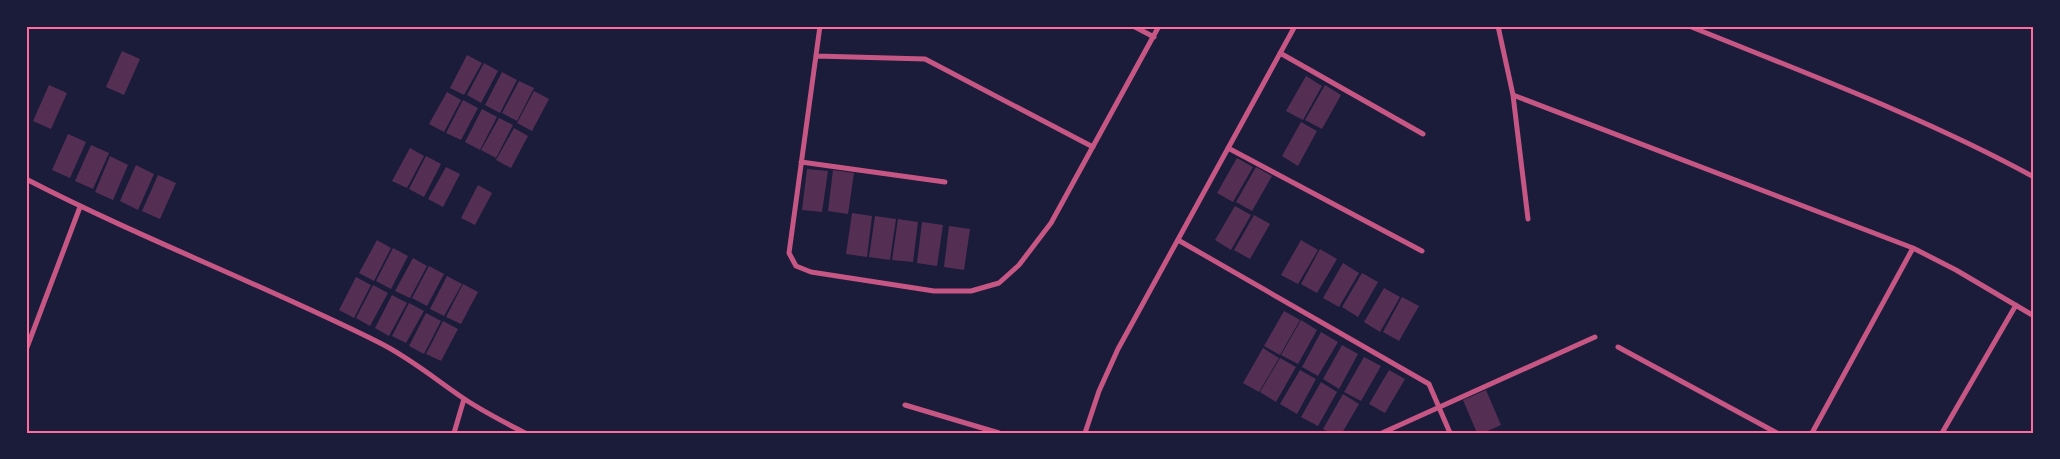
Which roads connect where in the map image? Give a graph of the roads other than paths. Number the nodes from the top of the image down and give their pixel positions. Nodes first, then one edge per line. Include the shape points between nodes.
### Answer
1 (820, 26) edge
2 (1133, 26) edge
3 (1159, 26) edge
4 (1295, 26) edge
5 (1498, 26) edge
6 (1689, 26) edge
7 (1154, 37) junction
8 (1280, 53) junction
9 (816, 56) junction
10 (1513, 95) junction
11 (1423, 134) dead end
12 (1093, 147) junction
13 (1228, 148) junction
14 (801, 162) junction
15 (2034, 177) edge
16 (26, 179) edge
17 (945, 182) dead end
18 (80, 207) junction
19 (1528, 219) dead end
20 (1178, 240) junction
21 (1913, 248) junction
22 (1422, 252) dead end
23 (2016, 305) junction
24 (2034, 316) edge
25 (1595, 337) dead end
26 (1618, 347) dead end
27 (26, 350) edge
28 (464, 398) junction
29 (905, 405) dead end
30 (1440, 407) junction
31 (454, 433) edge
32 (525, 433) edge
33 (999, 433) edge
34 (1085, 433) edge
35 (1382, 433) edge
36 (1450, 433) edge
37 (1777, 433) edge
38 (1812, 433) edge
39 (1942, 433) edge

1 - 9 street
2 - 7 street
3 - 7 street
4 - 8 street
5 - 10 street
6 - 15 street via 1838,86
7 - 12 street
8 - 11 street
8 - 13 street
9 - 12 street via 926,59
9 - 14 street
10 - 19 street
10 - 21 street
12 - 14 street via 1051,223 1019,265 999,283 971,291 934,291 811,272 796,266 789,253
13 - 20 street
13 - 22 street
14 - 17 street
16 - 18 street
18 - 27 street
18 - 28 street via 250,281 382,344
20 - 30 street via 1428,384
20 - 34 street via 1118,349 1099,390
21 - 23 street
21 - 38 street
23 - 24 street
23 - 39 street
25 - 30 street
26 - 37 street
28 - 31 street
28 - 32 street
29 - 33 street
30 - 35 street
30 - 36 street

